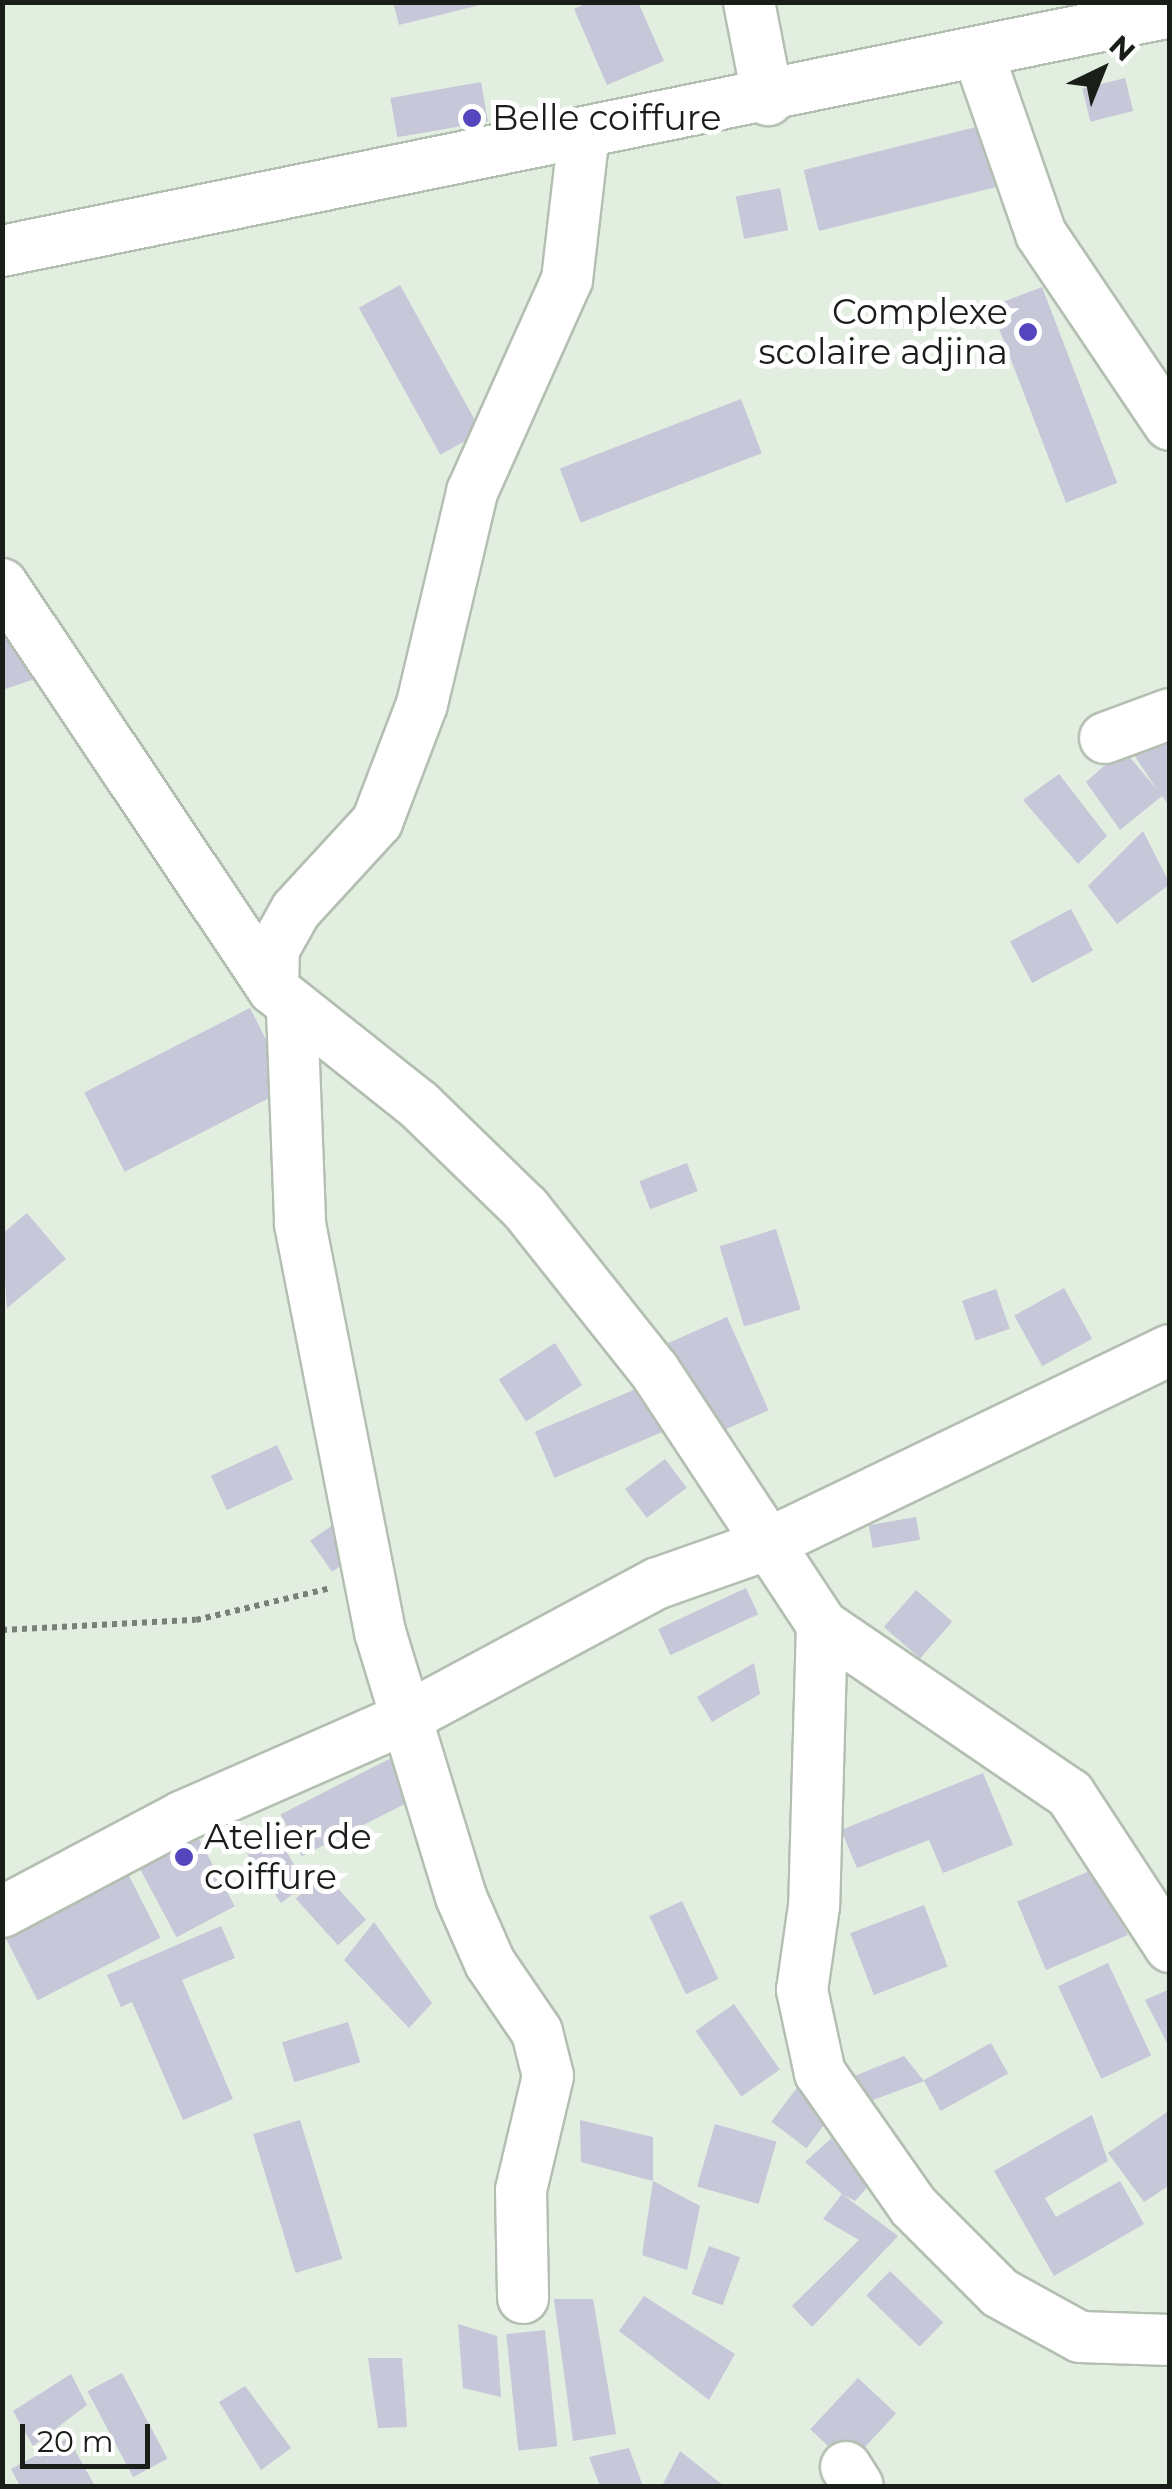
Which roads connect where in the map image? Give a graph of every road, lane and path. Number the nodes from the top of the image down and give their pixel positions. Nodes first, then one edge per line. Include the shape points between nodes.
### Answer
1 (749, 2) edge
2 (1170, 12) edge
3 (1043, 21) edge
4 (979, 56) junction
5 (768, 100) junction
6 (584, 133) junction
7 (2, 252) edge
8 (1170, 424) edge
9 (3, 586) edge
10 (1170, 714) edge
11 (1105, 738) dead end
12 (283, 1000) junction
13 (1170, 1350) edge
14 (763, 1546) junction
15 (371, 1579) junction
16 (822, 1626) junction
17 (2, 1630) edge
18 (404, 1719) junction
19 (2, 1912) edge
20 (1170, 1946) edge
21 (523, 2298) dead end
22 (1170, 2340) edge

1 - 5 street
2 - 3 street
3 - 4 street
4 - 5 street
4 - 8 street via 1041,234
5 - 6 street
6 - 7 street
6 - 12 street via 566,280 476,480 422,704 377,822 274,949
9 - 12 street
10 - 11 street
12 - 14 street via 419,1105 525,1208 654,1370
12 - 15 street via 300,1224
13 - 14 street
14 - 16 street
14 - 18 street via 658,1583
15 - 17 path via 196,1620
15 - 18 street
16 - 20 street via 1070,1794
16 - 22 street via 814,1906 802,1990 820,2072 912,2206 1000,2294 1080,2337
18 - 19 street via 184,1816
18 - 21 street via 461,1897 490,1964 537,2032 548,2076 522,2190

